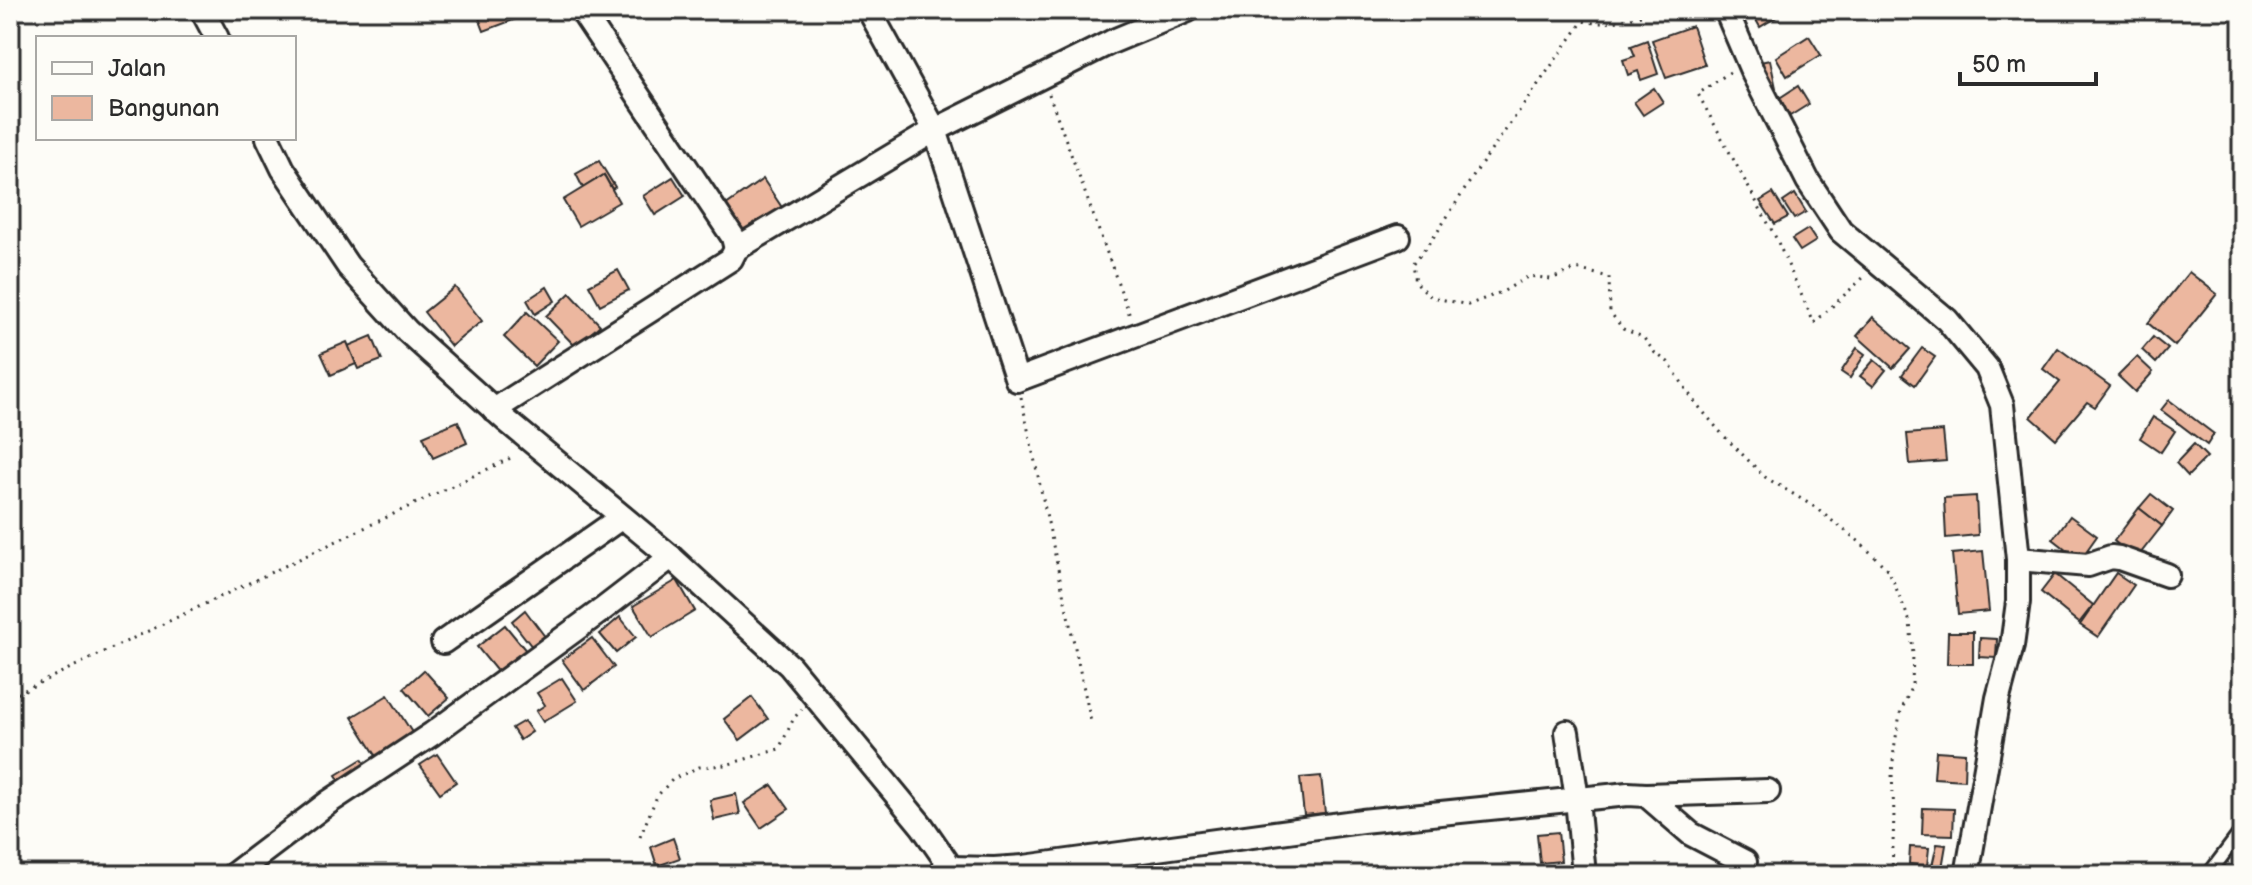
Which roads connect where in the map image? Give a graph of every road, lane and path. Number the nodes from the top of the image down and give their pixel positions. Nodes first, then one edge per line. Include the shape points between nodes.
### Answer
1 (202, 10) edge
2 (581, 10) edge
3 (869, 10) edge
4 (1188, 10) edge
5 (1656, 10) edge
6 (1726, 10) edge
7 (216, 36) edge
8 (1748, 59) junction
9 (1042, 77) junction
10 (935, 130) junction
11 (269, 140) edge
12 (1398, 237) dead end
13 (736, 249) junction
14 (1878, 263) junction
15 (1136, 335) junction
16 (1017, 380) junction
17 (494, 410) junction
18 (537, 446) junction
19 (622, 517) junction
20 (671, 557) junction
21 (2018, 559) junction
22 (2167, 575) dead end
23 (443, 642) dead end
24 (814, 694) junction
25 (10, 697) edge
26 (1091, 722) dead end
27 (1567, 732) dead end
28 (1768, 791) dead end
29 (1646, 795) junction
30 (1577, 799) junction
31 (2242, 830) edge
32 (640, 837) dead end
33 (1745, 862) dead end
34 (954, 872) edge
35 (233, 875) edge
36 (1584, 875) edge
37 (1892, 875) edge
38 (1967, 875) edge
39 (2208, 875) edge

1 - 7 street
2 - 13 street via 733,237
3 - 10 street
4 - 9 street
5 - 37 path via 1619,22 1583,21 1413,264 1416,282 1431,297 1468,305 1529,276 1551,279 1576,269 1609,277 1610,312 1623,329 1643,337 1668,362 1722,434 1765,477 1813,506 1889,571 1910,622 1913,654 1912,685 1894,749
6 - 8 street
8 - 14 street via 1808,181 1841,231
8 - 14 path via 1698,94 1776,238 1814,323
9 - 10 street
9 - 15 path
10 - 13 street
10 - 16 street
11 - 17 street via 348,266 407,331
12 - 15 street
13 - 17 street via 731,259
14 - 21 street via 1947,320 1987,368 2002,405
15 - 16 street
16 - 26 path
17 - 18 street
18 - 19 street
18 - 25 path
19 - 20 street
19 - 23 street
20 - 24 street
20 - 35 street
21 - 22 street via 2088,565 2111,557
21 - 38 street via 2012,646
24 - 32 path via 779,749 699,767 673,779 657,796
24 - 34 street
27 - 30 street
28 - 29 street
29 - 30 street
29 - 33 street via 1691,834
30 - 34 street
30 - 36 street
31 - 39 lane

